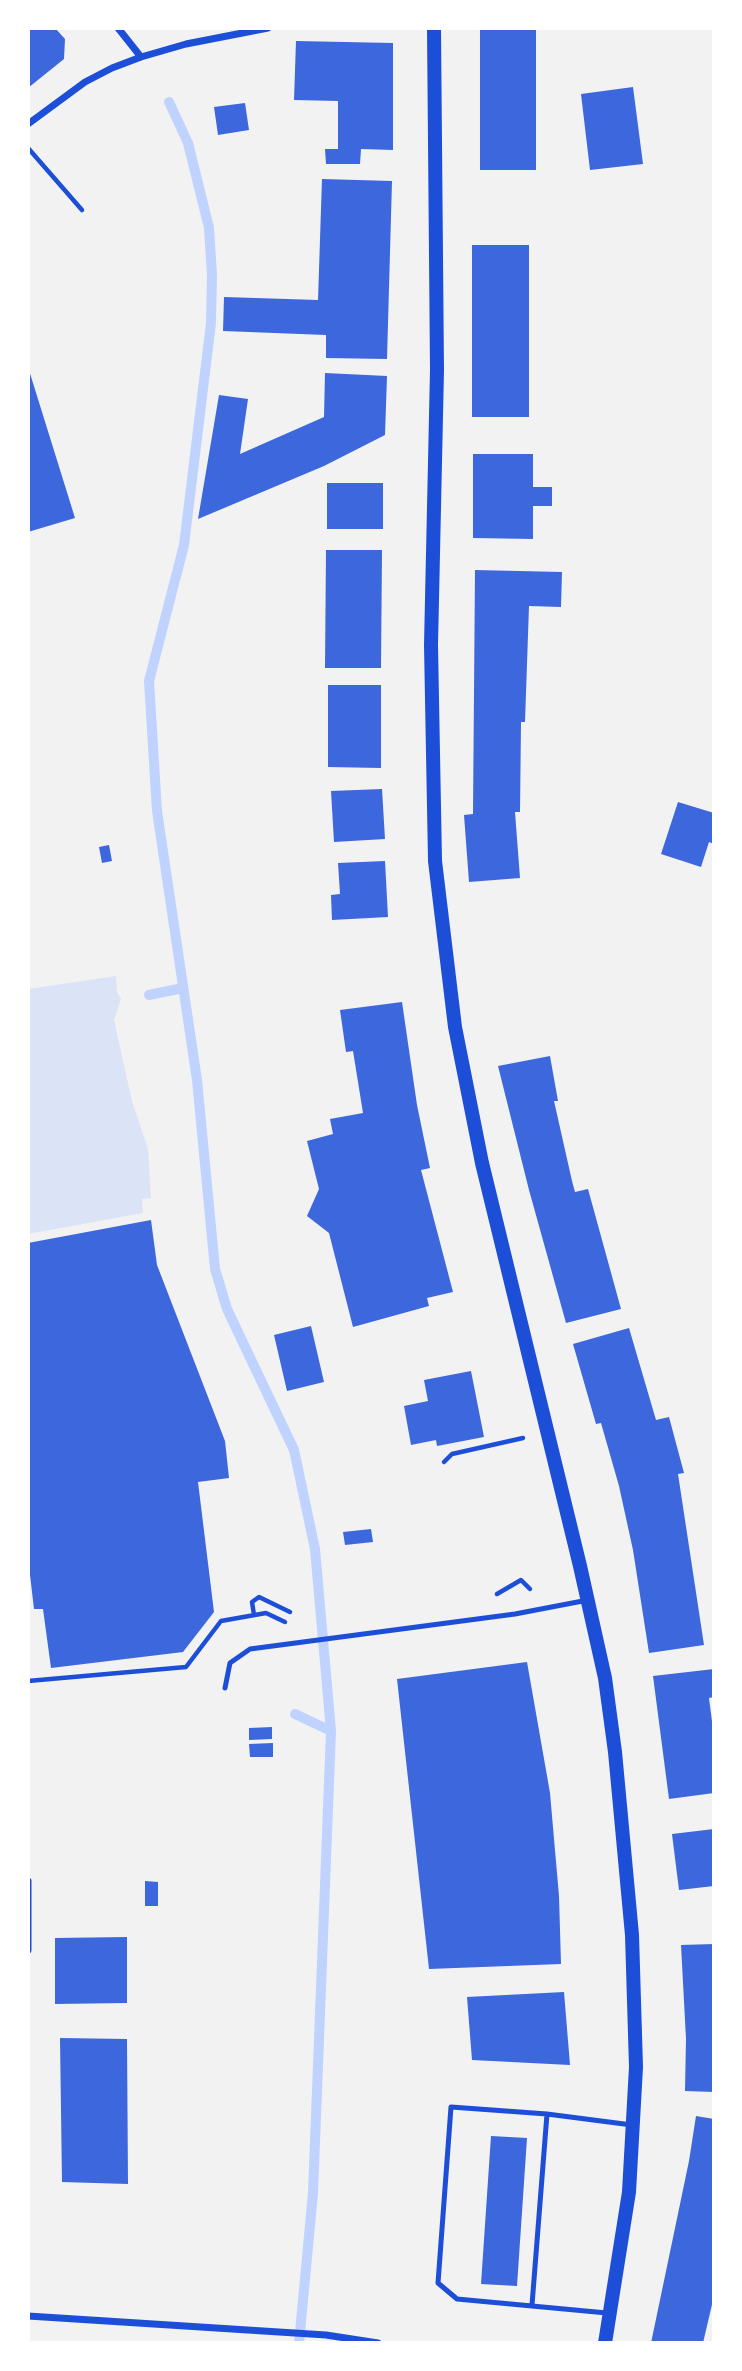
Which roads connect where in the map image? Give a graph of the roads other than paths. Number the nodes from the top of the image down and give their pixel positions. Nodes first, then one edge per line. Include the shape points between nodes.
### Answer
1 (118, 28) edge
2 (268, 28) edge
3 (434, 28) edge
4 (141, 57) junction
5 (28, 124) edge
6 (588, 1600) junction
7 (225, 1688) dead end
8 (28, 1881) edge
9 (28, 1950) edge
10 (547, 2114) junction
11 (634, 2125) junction
12 (532, 2305) junction
13 (610, 2313) junction
14 (28, 2316) edge
15 (378, 2343) edge
16 (605, 2343) edge

1 - 4 street
2 - 4 street
3 - 6 main road via 437,370 431,645 435,861 468,1095
4 - 5 street via 85,82
6 - 7 lane via 250,1649 230,1663
6 - 11 main road via 615,1752 632,1935
8 - 9 street
10 - 11 lane
10 - 12 lane
10 - 12 lane via 451,2108 438,2283 457,2299
11 - 13 main road via 629,2192
12 - 13 lane
13 - 16 main road
14 - 15 street via 326,2335

